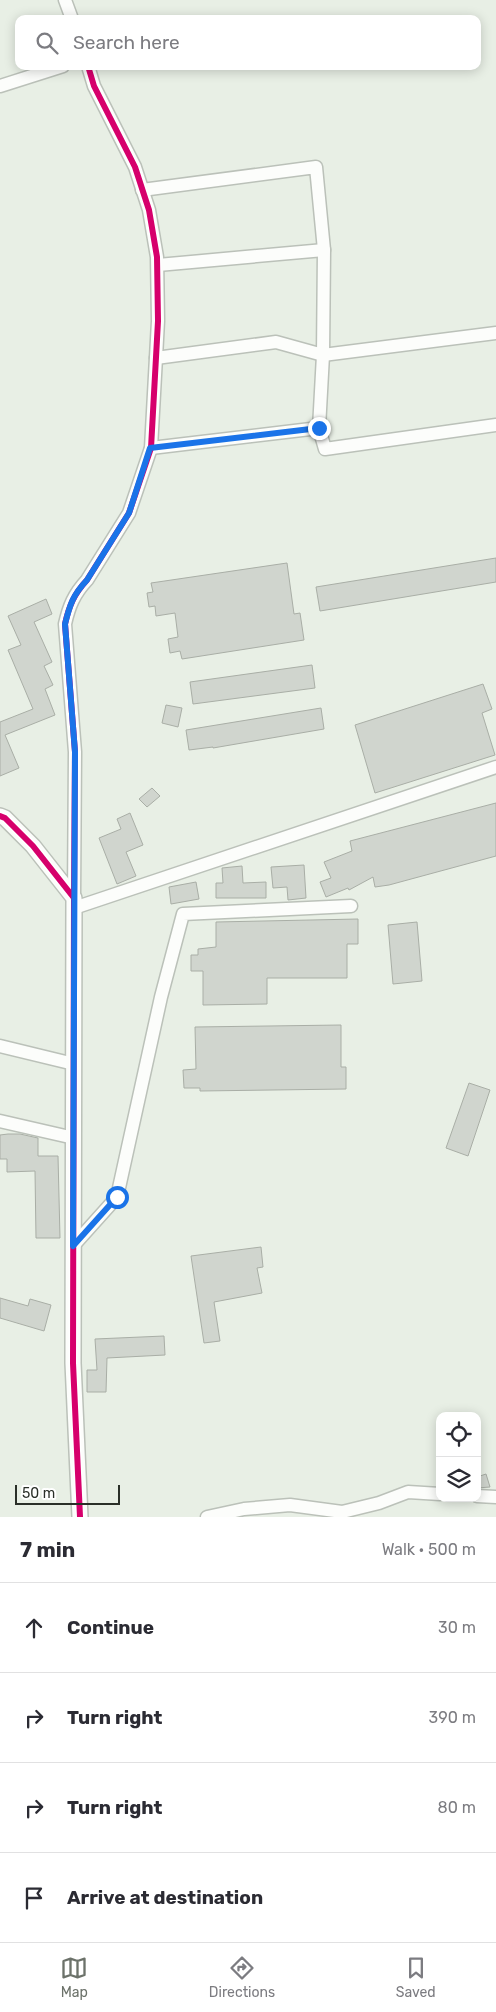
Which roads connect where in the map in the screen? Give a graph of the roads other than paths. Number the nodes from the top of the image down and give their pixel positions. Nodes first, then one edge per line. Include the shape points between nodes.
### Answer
1 (65, 0) edge
2 (71, 15) edge
3 (50, 70) edge
4 (89, 70) edge
5 (0, 86) edge
6 (142, 190) junction
7 (324, 250) junction
8 (158, 265) junction
9 (496, 333) edge
10 (323, 355) junction
11 (156, 358) junction
12 (496, 425) edge
13 (319, 428) junction
14 (150, 448) junction
15 (496, 767) edge
16 (0, 816) edge
17 (74, 903) junction
18 (351, 906) dead end
19 (0, 1046) edge
20 (74, 1064) junction
21 (0, 1121) edge
22 (74, 1138) junction
23 (73, 1246) junction
24 (436, 1494) edge
25 (481, 1496) edge
26 (496, 1497) edge
27 (249, 1513) edge
28 (80, 1517) edge
29 (207, 1517) edge

1 - 2 street
3 - 5 street
4 - 6 street via 135,167
6 - 7 street via 316,167
6 - 8 street via 149,210
7 - 8 street
7 - 10 street
8 - 11 street
9 - 10 street
10 - 11 street via 276,342
10 - 13 street
11 - 14 street
12 - 13 street via 325,449
13 - 14 street
14 - 17 street via 129,513 70,603 65,624 75,752
15 - 17 street
16 - 17 street via 33,846
17 - 20 street
18 - 23 street via 183,914 161,997 117,1197
19 - 20 street
20 - 22 street
21 - 22 street
22 - 23 street
23 - 28 street via 73,1363
24 - 27 street via 408,1492 342,1512 290,1505
25 - 26 street
27 - 29 street

